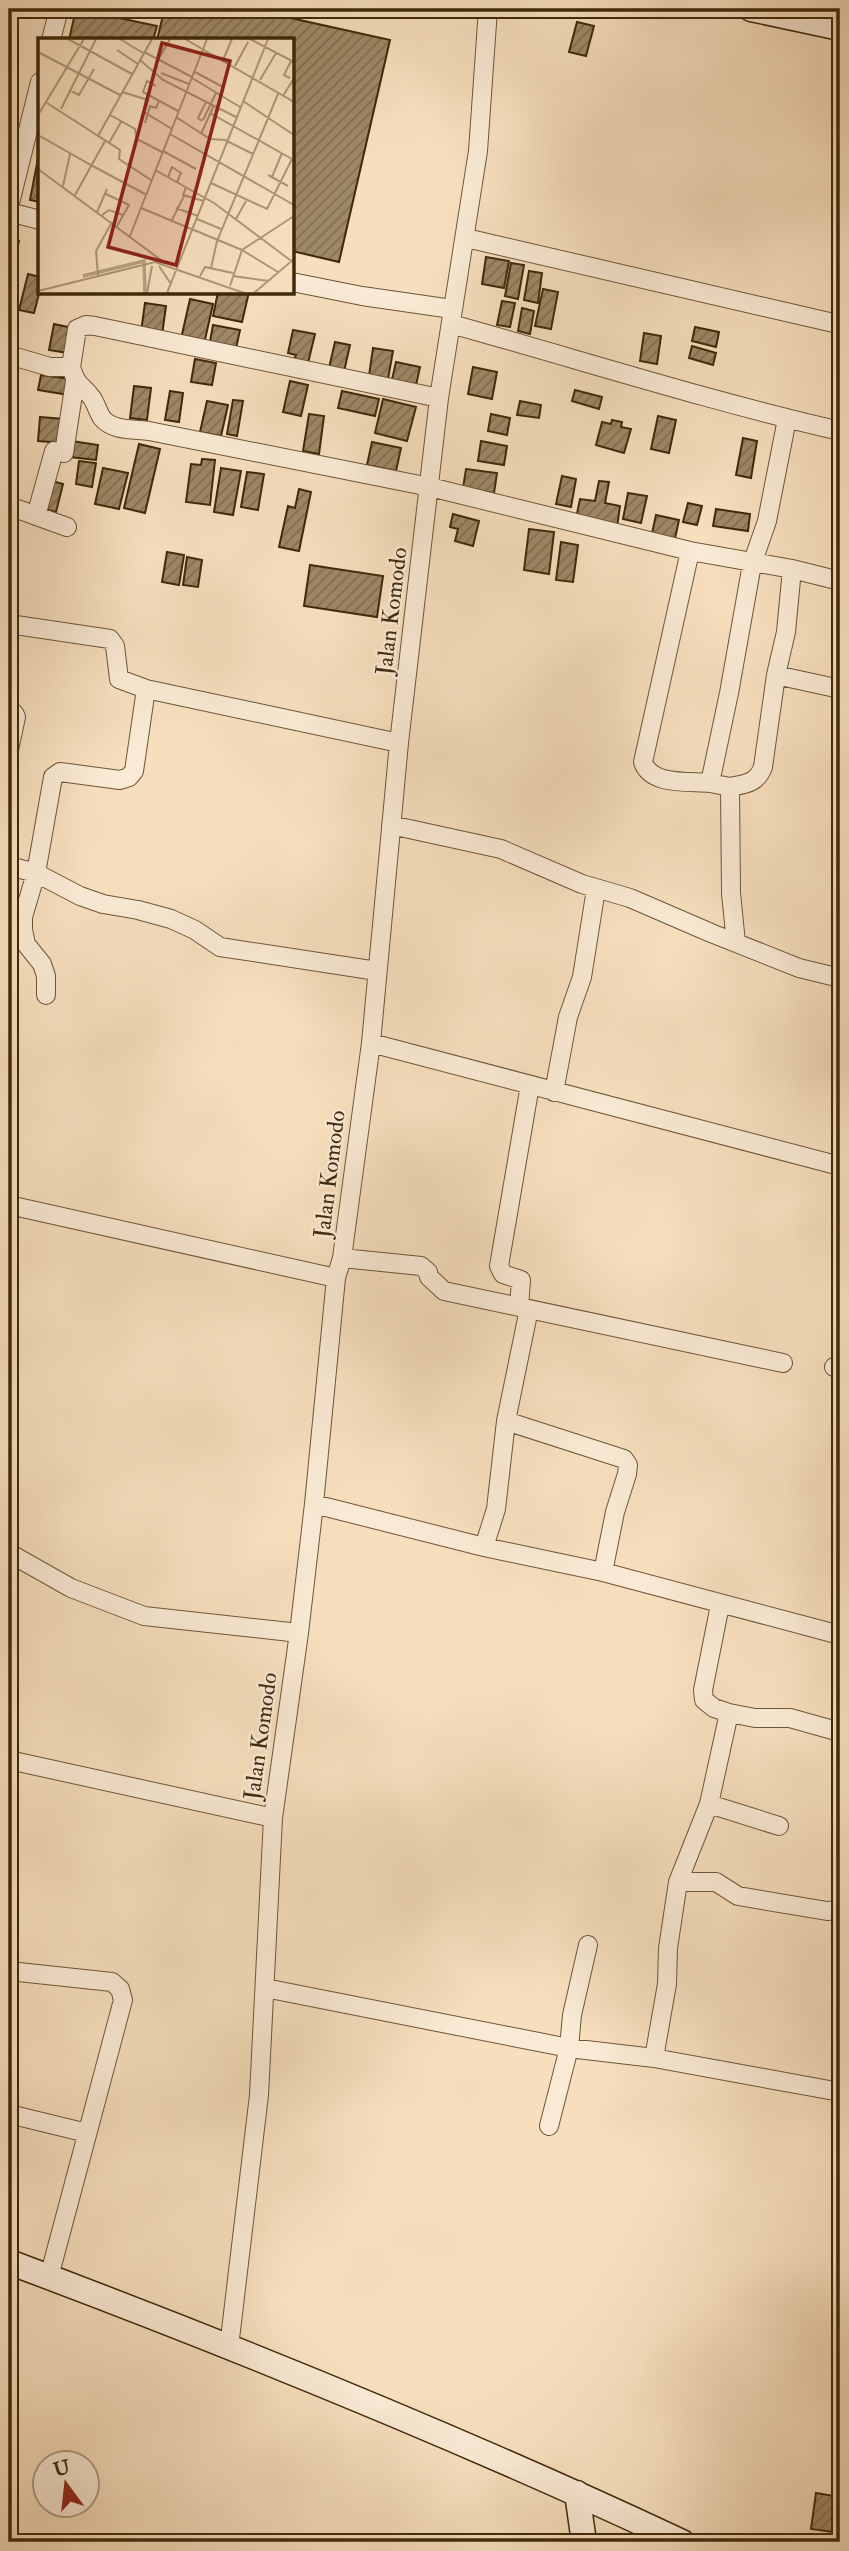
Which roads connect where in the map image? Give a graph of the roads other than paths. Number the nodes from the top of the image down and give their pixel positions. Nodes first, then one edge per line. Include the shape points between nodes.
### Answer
1 (59, 9) edge
2 (488, 9) edge
3 (752, 9) edge
4 (840, 28) edge
5 (52, 38) edge
6 (38, 90) edge
7 (9, 209) edge
8 (38, 219) edge
9 (466, 237) junction
10 (294, 282) edge
11 (452, 316) junction
12 (838, 324) dead end
13 (9, 355) edge
14 (73, 374) junction
15 (439, 398) junction
16 (787, 419) junction
17 (840, 431) edge
18 (430, 487) junction
19 (9, 506) edge
20 (36, 516) junction
21 (67, 527) dead end
22 (690, 551) junction
23 (751, 564) junction
24 (792, 569) junction
25 (840, 581) edge
26 (9, 624) edge
27 (776, 675) junction
28 (146, 689) junction
29 (840, 689) edge
30 (9, 711) edge
31 (399, 743) junction
32 (9, 750) edge
33 (710, 783) junction
34 (730, 787) junction
35 (391, 825) junction
36 (9, 866) edge
37 (36, 873) junction
38 (596, 889) junction
39 (736, 943) junction
40 (377, 971) junction
41 (840, 978) edge
42 (46, 995) dead end
43 (370, 1043) junction
44 (530, 1085) junction
45 (554, 1092) junction
46 (840, 1166) edge
47 (9, 1205) edge
48 (342, 1258) junction
49 (336, 1278) junction
50 (524, 1308) junction
51 (783, 1363) dead end
52 (506, 1420) junction
53 (314, 1504) junction
54 (484, 1547) junction
55 (9, 1553) edge
56 (603, 1572) junction
57 (720, 1605) junction
58 (299, 1633) junction
59 (840, 1635) edge
60 (729, 1713) junction
61 (840, 1732) edge
62 (9, 1760) edge
63 (709, 1804) junction
64 (273, 1818) junction
65 (779, 1826) dead end
66 (678, 1882) junction
67 (840, 1910) edge
68 (588, 1945) dead end
69 (9, 1971) edge
70 (265, 1988) junction
71 (569, 2048) junction
72 (654, 2057) junction
73 (840, 2092) edge
74 (9, 2113) edge
75 (549, 2126) dead end
76 (87, 2133) junction
77 (9, 2262) edge
78 (49, 2277) junction
79 (229, 2347) junction
80 (577, 2493) junction
81 (584, 2542) edge
82 (682, 2542) edge

1 - 5 street
2 - 9 street, Jalan Komodo via 478,151
3 - 4 street
6 - 7 street
7 - 8 street
9 - 11 street, Jalan Komodo
9 - 12 street
10 - 11 street
11 - 15 street, Jalan Komodo
11 - 16 street via 728,405
13 - 14 street
14 - 15 street via 77,329 86,325
14 - 18 street via 109,424
14 - 20 street via 64,453 54,452
15 - 18 street, Jalan Komodo
16 - 17 street
16 - 23 street via 767,521
18 - 22 street
18 - 31 street, Jalan Komodo
19 - 20 street
20 - 21 street
22 - 23 street
22 - 33 street via 643,762 650,774 659,778
23 - 24 street
23 - 33 street
24 - 25 street
24 - 27 street via 788,623
26 - 28 street via 110,639 116,646 119,679
27 - 29 street
27 - 34 street via 760,777
28 - 31 street
28 - 37 street via 130,777 120,780 60,772 53,776
30 - 32 street via 16,717
31 - 35 street, Jalan Komodo
33 - 34 street
34 - 39 street
35 - 38 street via 502,849
35 - 40 street, Jalan Komodo
36 - 37 street
37 - 40 street via 103,904 171,919 220,947
37 - 42 street via 23,930 26,944 42,964
38 - 39 street via 630,898
38 - 45 street via 582,977 568,1017
39 - 41 street via 799,968
40 - 43 street, Jalan Komodo
43 - 44 street
43 - 48 street, Jalan Komodo
44 - 45 street
44 - 50 street via 499,1266 503,1273 521,1280
45 - 46 street
47 - 49 street
48 - 49 street, Jalan Komodo
48 - 50 street via 421,1266 444,1291
49 - 53 street, Jalan Komodo
50 - 51 street
50 - 52 street
52 - 54 street via 496,1509
52 - 56 street via 624,1459 628,1465
53 - 54 street
53 - 58 street, Jalan Komodo
54 - 56 street
55 - 58 street via 71,1588 144,1616
56 - 57 street
57 - 59 street
57 - 60 street via 703,1690 704,1700
58 - 64 street, Jalan Komodo
60 - 61 street via 790,1718
60 - 63 street
62 - 64 street
63 - 65 street
63 - 66 street
64 - 70 street, Jalan Komodo
66 - 67 street via 716,1882 738,1896
66 - 72 street
68 - 71 street
69 - 76 street via 112,1982 120,1989 123,2000
70 - 71 street
70 - 79 street, Jalan Komodo via 259,2095
71 - 72 street
71 - 75 street
72 - 73 street
74 - 76 street
76 - 78 street
77 - 78 street
78 - 79 street
79 - 80 street
80 - 81 street
80 - 82 street

